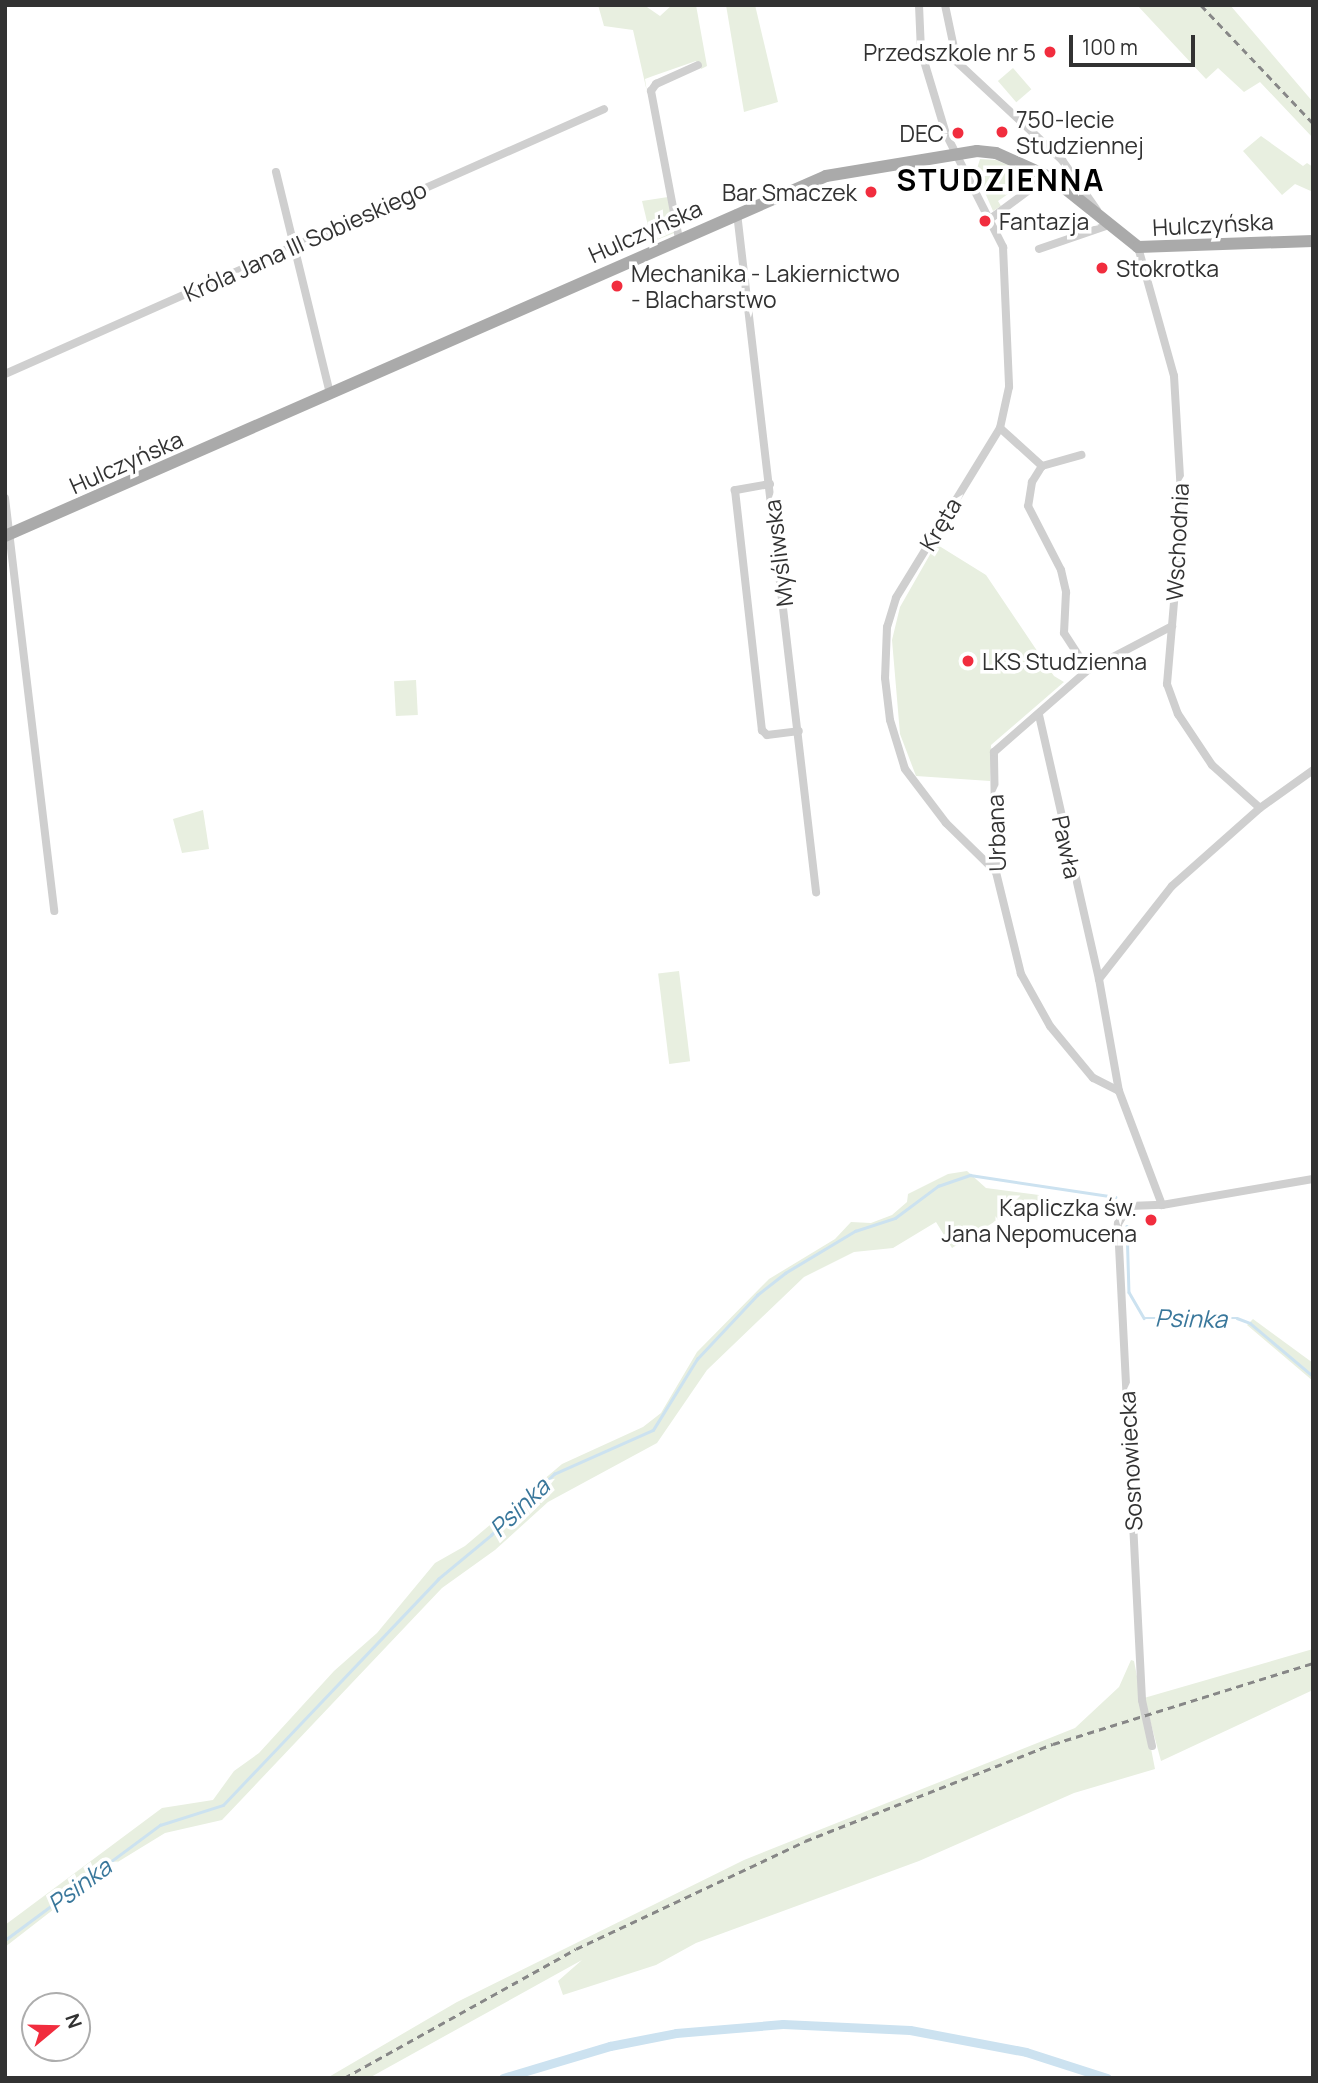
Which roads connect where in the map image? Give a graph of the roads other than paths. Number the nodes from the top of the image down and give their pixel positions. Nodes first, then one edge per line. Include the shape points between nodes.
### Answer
1 (919, 5) edge
2 (945, 5) edge
3 (698, 65) dead end
4 (604, 109) dead end
5 (959, 154) junction
6 (276, 172) dead end
7 (1048, 176) junction
8 (737, 213) junction
9 (990, 219) junction
10 (1107, 223) junction
11 (679, 239) junction
12 (1313, 241) edge
13 (295, 246) junction
14 (1138, 247) junction
15 (1039, 249) dead end
16 (5, 374) edge
17 (330, 394) junction
18 (1000, 428) junction
19 (1081, 454) dead end
20 (1042, 466) junction
21 (770, 484) junction
22 (5, 498) edge
23 (8, 535) edge
24 (1172, 626) junction
25 (1088, 670) junction
26 (1040, 715) junction
27 (799, 731) junction
28 (1313, 771) edge
29 (1260, 808) junction
30 (996, 873) junction
31 (817, 892) dead end
32 (54, 911) dead end
33 (1099, 979) junction
34 (1119, 1091) junction
35 (1313, 1179) edge
36 (1162, 1205) junction
37 (1152, 1746) dead end

1 - 5 street, Kręta via 925,64 946,134
2 - 10 street via 957,62 1062,160
3 - 11 street via 656,84 651,91
4 - 13 street, Króla Jana III Sobieskiego
5 - 7 main road, Hulczyńska via 996,153
5 - 8 main road, Hulczyńska via 826,176
5 - 9 street, Kręta
6 - 13 street
7 - 9 street
7 - 10 main road, Hulczyńska
8 - 11 main road, Hulczyńska
8 - 21 street, Myśliwska
9 - 18 street, Kręta via 1003,247 1007,321 1009,387
10 - 14 main road, Hulczyńska
10 - 15 street
11 - 17 main road, Hulczyńska
12 - 14 main road, Hulczyńska
13 - 16 street, Króla Jana III Sobieskiego
13 - 17 street
14 - 24 street, Wschodnia via 1174,376 1182,509
17 - 23 main road, Hulczyńska
18 - 20 street
18 - 30 street, Kręta via 896,598 887,627 885,661 890,720 905,769 946,823
19 - 20 street
20 - 25 street via 1032,481 1028,506 1061,570 1066,592 1064,633
21 - 27 street, Myśliwska
21 - 27 street via 735,490 762,730 767,735
22 - 23 street
23 - 32 street
24 - 25 street, Urbana
24 - 29 street, Wschodnia via 1166,668 1178,715 1212,765
25 - 26 street, Urbana
26 - 30 street, Urbana via 994,752
26 - 33 street, Pawła
27 - 31 street, Myśliwska
28 - 29 street
29 - 33 street via 1172,887
30 - 34 street, Urbana via 1010,942 1035,1004 1093,1078
33 - 34 street, Pawła
34 - 36 street, Pawła
35 - 36 street
36 - 37 street, Sosnowiecka via 1129,1206 1118,1224 1145,1718

